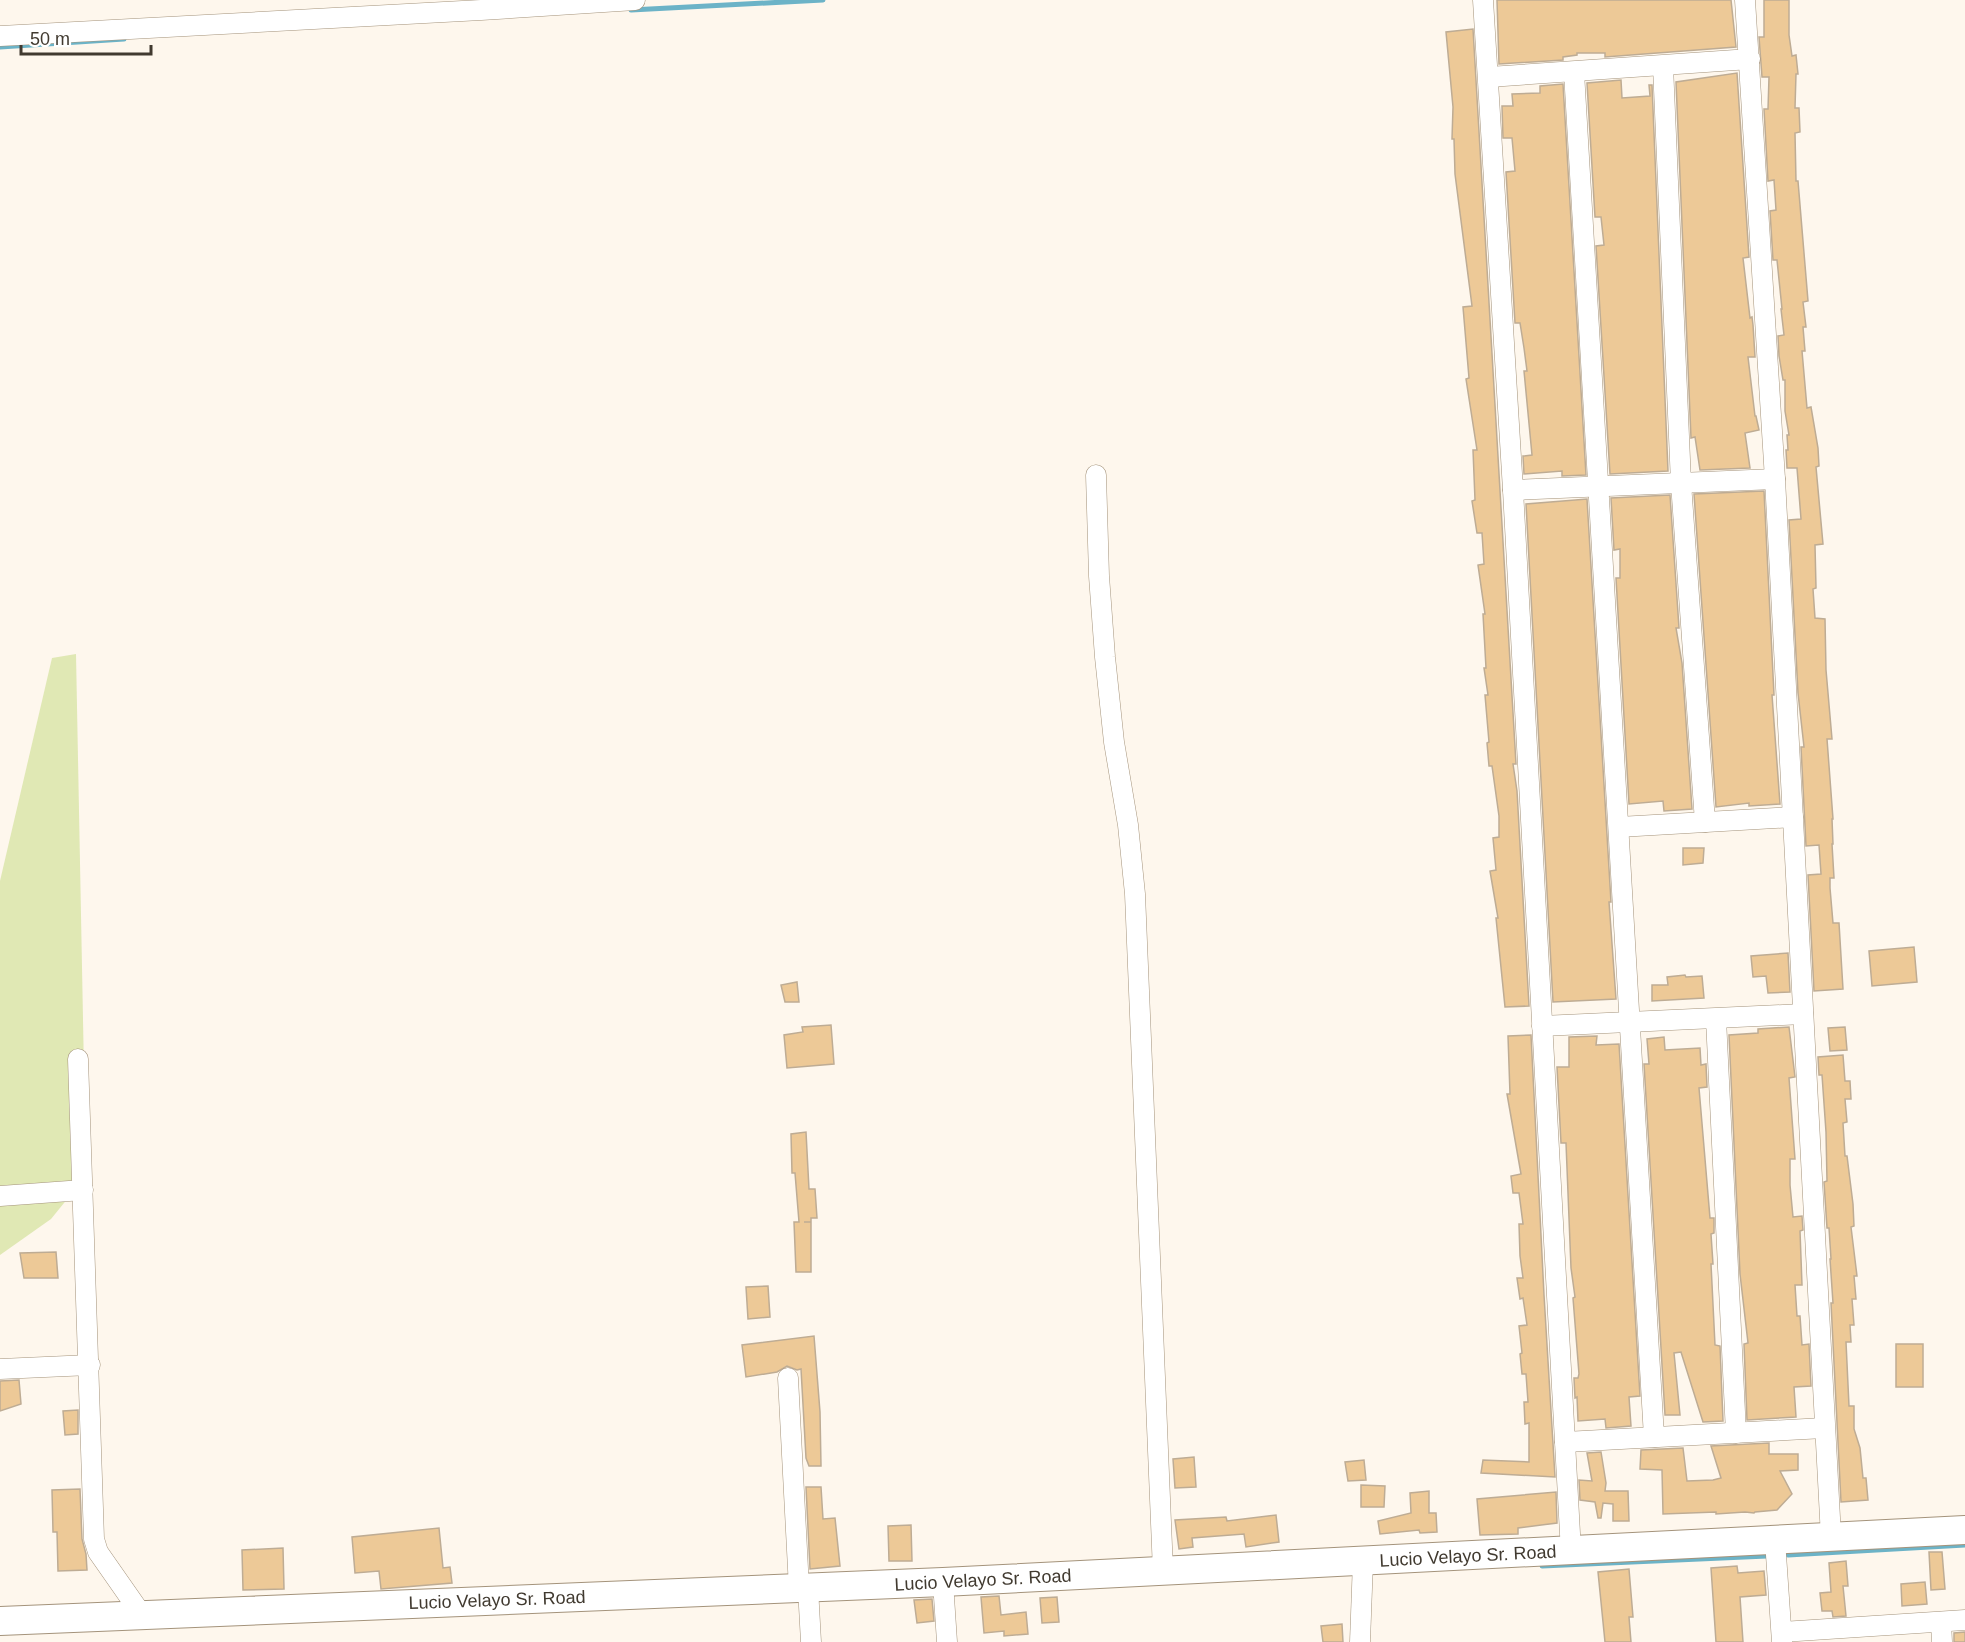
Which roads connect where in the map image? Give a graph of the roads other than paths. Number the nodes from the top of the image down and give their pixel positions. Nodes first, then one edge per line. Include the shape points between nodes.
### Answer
1 (635, 0) edge
2 (1483, 0) edge
3 (1745, 0) edge
4 (0, 36) edge
5 (1750, 59) junction
6 (1663, 66) junction
7 (1574, 72) junction
8 (1489, 77) junction
9 (1096, 475) dead end
10 (1775, 479) junction
11 (1681, 483) junction
12 (1599, 487) junction
13 (1512, 490) junction
14 (1793, 817) junction
15 (1705, 822) junction
16 (1619, 827) junction
17 (1803, 1014) junction
18 (1716, 1019) junction
19 (1630, 1022) junction
20 (1542, 1026) junction
21 (78, 1059) dead end
22 (83, 1190) junction
23 (0, 1196) edge
24 (90, 1365) junction
25 (0, 1368) edge
26 (788, 1378) dead end
27 (1824, 1428) junction
28 (1736, 1433) junction
29 (1654, 1437) junction
30 (1565, 1442) junction
31 (1965, 1530) edge
32 (1831, 1537) junction
33 (1775, 1540) junction
34 (1571, 1551) junction
35 (1363, 1561) junction
36 (1163, 1571) junction
37 (944, 1587) junction
38 (806, 1593) junction
39 (142, 1615) junction
40 (1965, 1620) edge
41 (0, 1621) edge
42 (1941, 1622) junction
43 (1864, 1635) edge
44 (1782, 1637) edge
45 (810, 1642) edge
46 (947, 1642) edge
47 (1360, 1642) edge
48 (1942, 1642) edge

1 - 4 street
2 - 8 street
3 - 5 street
5 - 6 street
5 - 10 street
6 - 7 street
6 - 11 street
7 - 8 street
7 - 12 street
8 - 13 street
9 - 36 street via 1105,657 1135,894
10 - 11 street
10 - 14 street
11 - 12 street
11 - 15 street
12 - 13 street
12 - 16 street
13 - 20 street
14 - 15 street
14 - 17 street
15 - 16 street
16 - 19 street
17 - 18 street
17 - 27 street
18 - 19 street
18 - 28 street
19 - 20 street
19 - 29 street
20 - 30 street
21 - 22 street
22 - 23 street
22 - 24 street
24 - 25 street
24 - 39 street via 94,1539 98,1552
26 - 38 street
27 - 28 street
27 - 32 street
28 - 29 street
29 - 30 street
30 - 34 street
31 - 32 main road, Lucio Velayo Sr. Road
32 - 33 main road, Lucio Velayo Sr. Road
33 - 34 main road, Lucio Velayo Sr. Road
33 - 44 street
34 - 35 main road, Lucio Velayo Sr. Road
35 - 36 main road, Lucio Velayo Sr. Road
35 - 47 street
36 - 37 main road, Lucio Velayo Sr. Road
37 - 38 main road, Lucio Velayo Sr. Road
37 - 46 street
38 - 39 main road, Lucio Velayo Sr. Road
38 - 45 street
39 - 41 main road, Lucio Velayo Sr. Road
40 - 42 street
42 - 43 street
42 - 48 street
43 - 44 street

